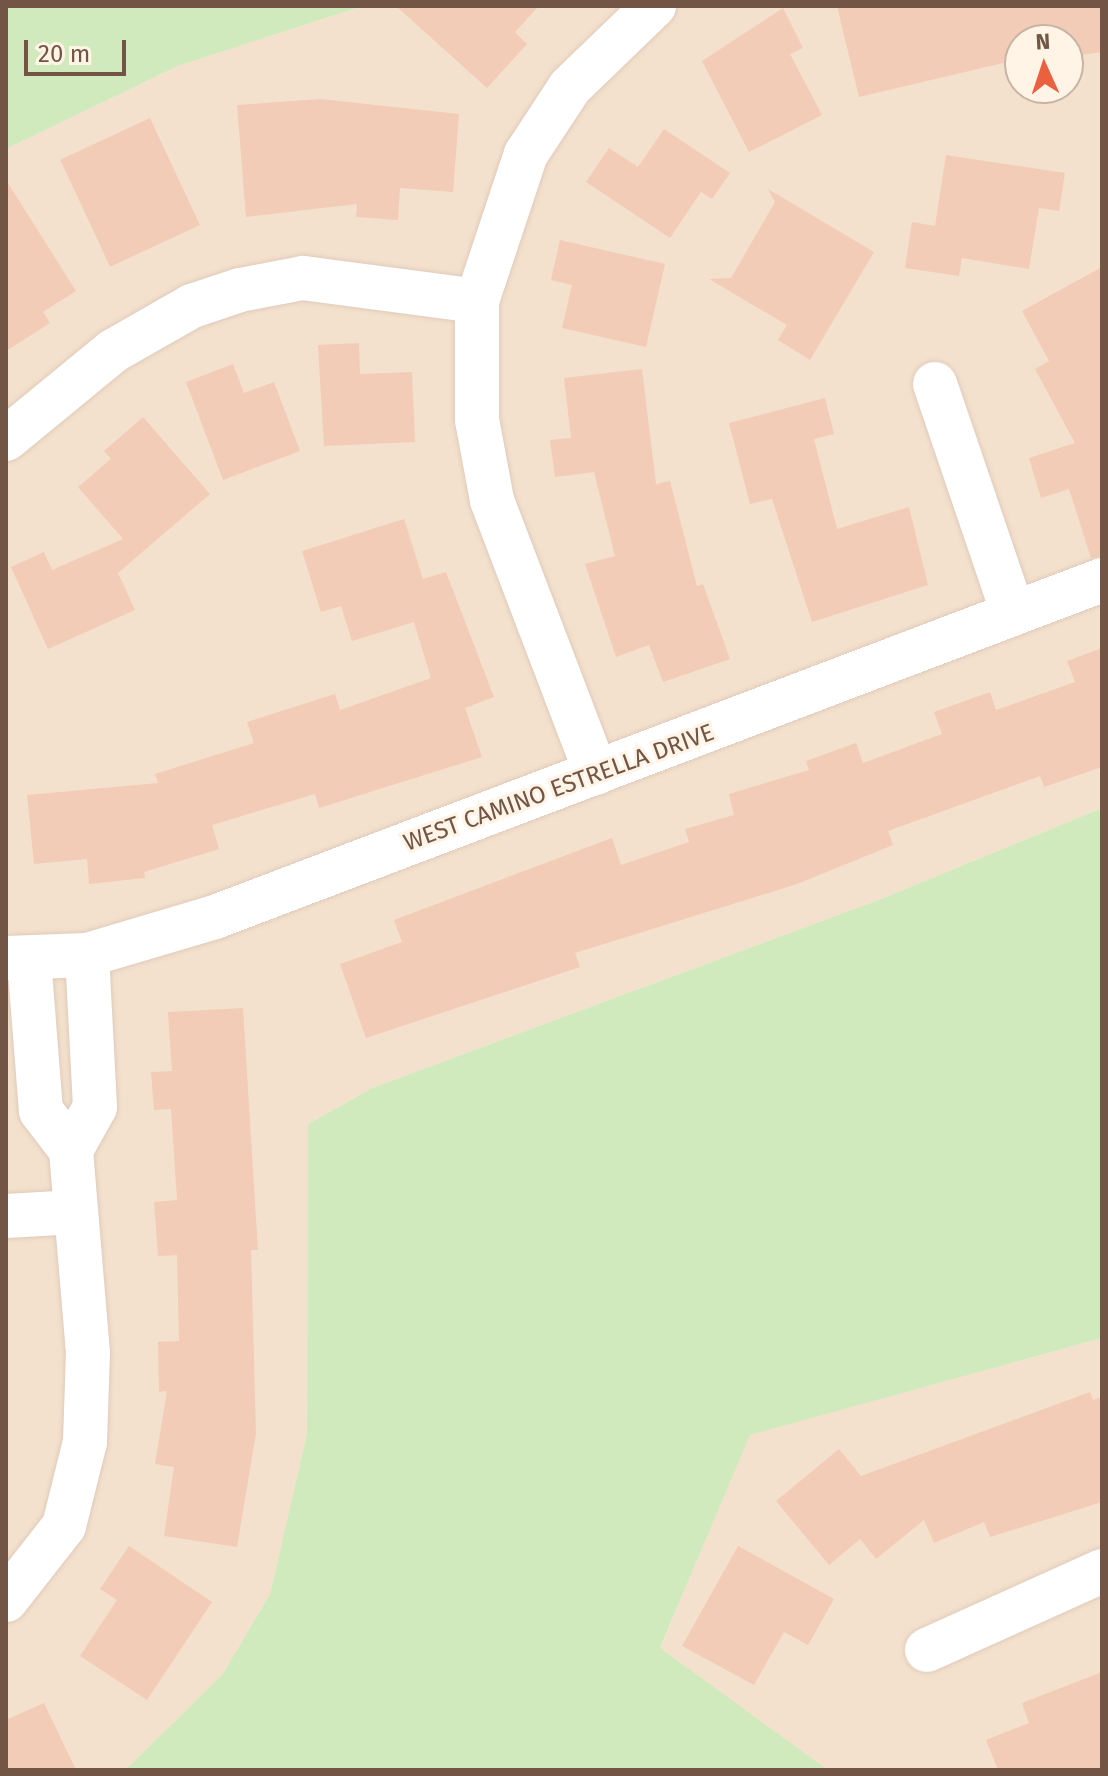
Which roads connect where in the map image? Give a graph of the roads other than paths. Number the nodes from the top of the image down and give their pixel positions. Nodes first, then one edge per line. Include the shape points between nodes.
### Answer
1 (654, 6) edge
2 (477, 301) junction
3 (935, 384) dead end
4 (6, 439) edge
5 (1102, 580) edge
6 (1013, 613) junction
7 (596, 773) junction
8 (87, 955) junction
9 (17, 958) edge
10 (71, 1150) junction
11 (76, 1212) junction
12 (6, 1216) edge
13 (1102, 1571) edge
14 (6, 1600) edge
15 (927, 1650) dead end

1 - 2 street via 570,87 526,154
2 - 4 street via 331,279 240,290 192,306 113,351
2 - 7 street via 477,420 492,500
3 - 6 street
5 - 6 street, WEST CAMINO ESTRELLA DRIVE
6 - 7 street, WEST CAMINO ESTRELLA DRIVE
7 - 8 street, WEST CAMINO ESTRELLA DRIVE via 215,917
8 - 9 street, WEST CAMINO ESTRELLA DRIVE
8 - 10 street via 95,1107
9 - 10 street via 41,1111
10 - 11 street
11 - 12 street
11 - 14 street via 88,1353 85,1442 64,1526
13 - 15 street

